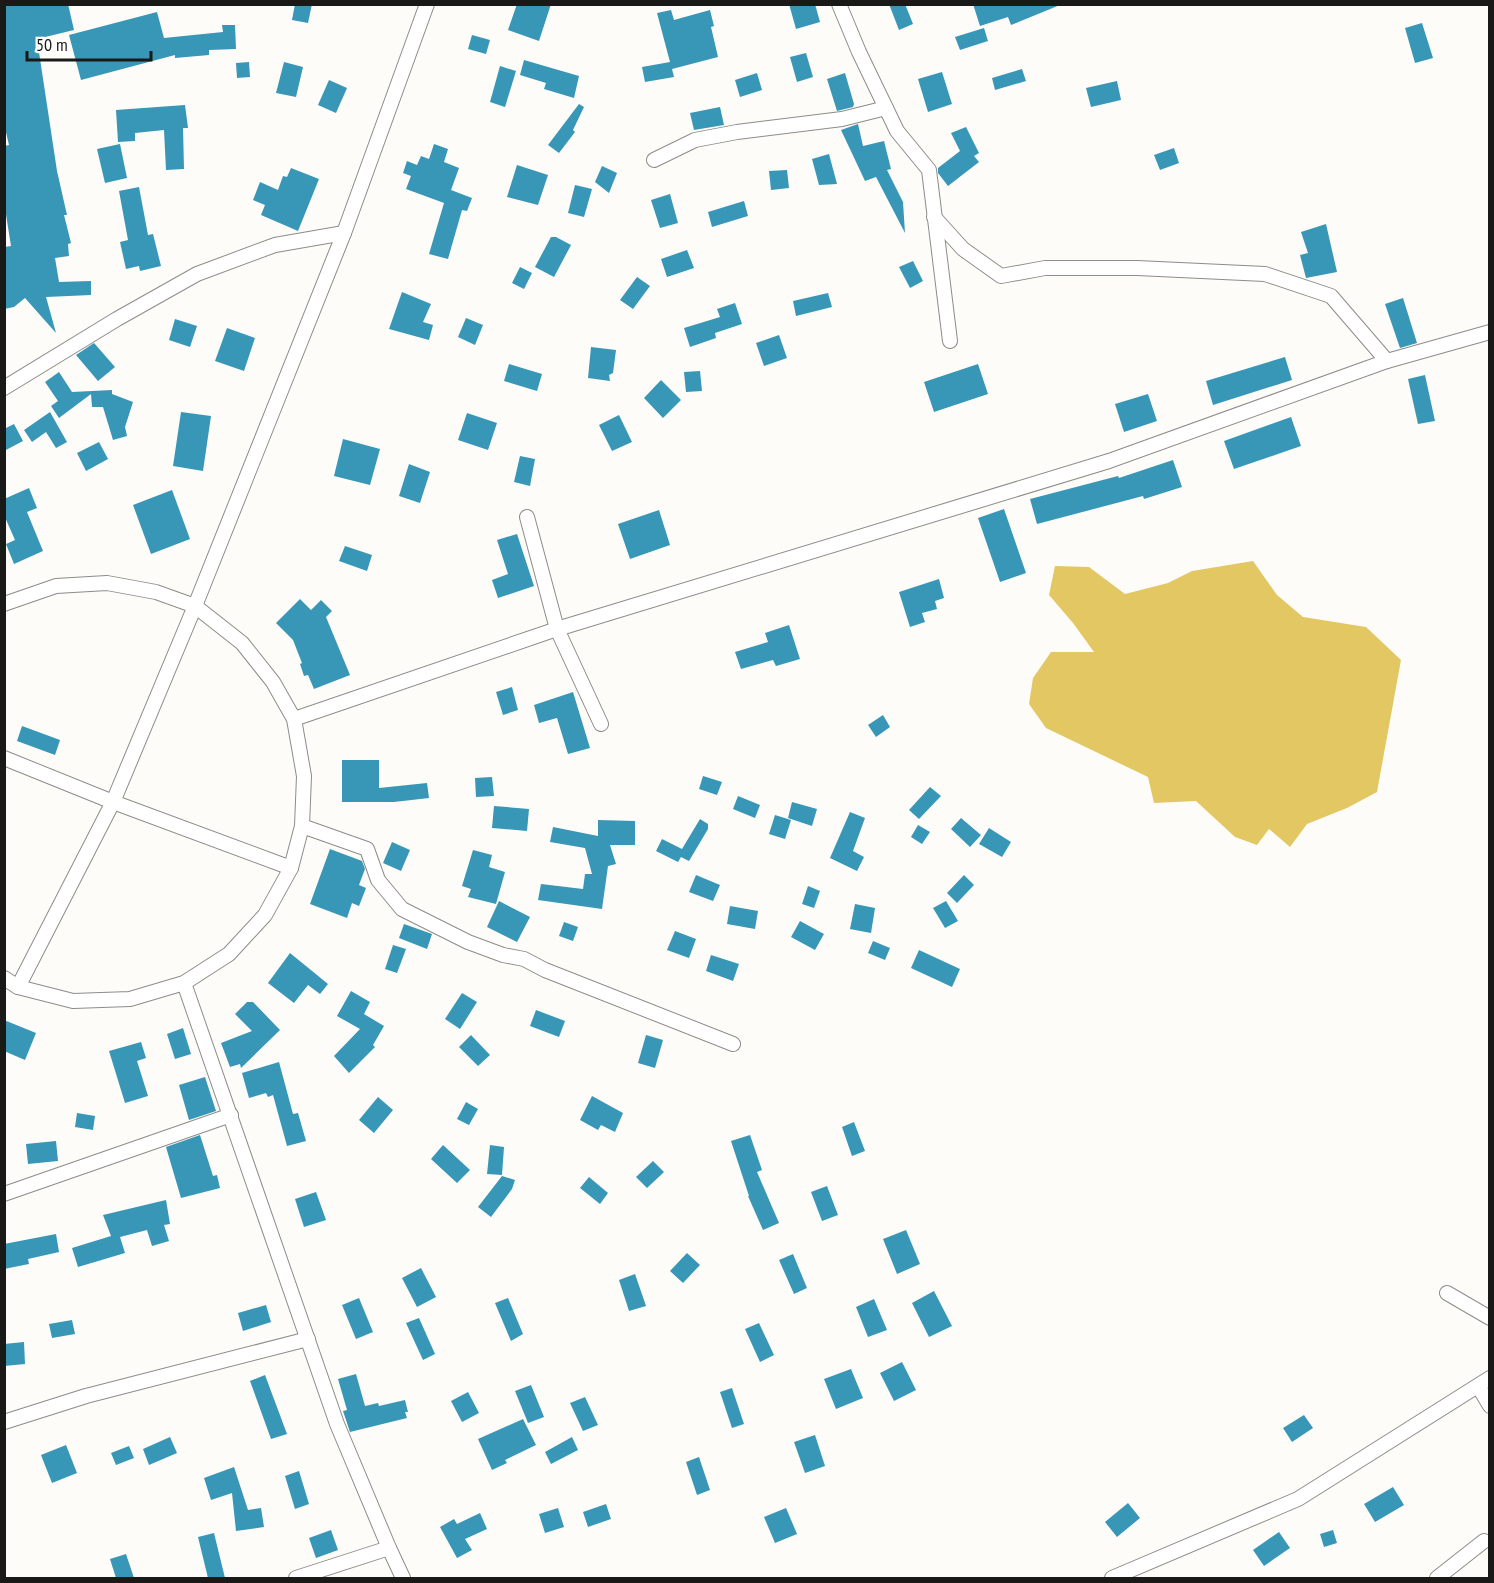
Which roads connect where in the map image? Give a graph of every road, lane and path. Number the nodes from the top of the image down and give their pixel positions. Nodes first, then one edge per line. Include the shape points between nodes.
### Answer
1 (427, 4) edge
2 (839, 4) edge
3 (886, 108) junction
4 (654, 160) dead end
5 (934, 217) junction
6 (344, 233) junction
7 (1490, 332) edge
8 (950, 341) dead end
9 (1387, 361) junction
10 (4, 388) edge
11 (526, 517) dead end
12 (4, 604) edge
13 (195, 606) junction
14 (556, 629) junction
15 (294, 719) junction
16 (601, 724) dead end
17 (4, 758) edge
18 (113, 802) junction
19 (302, 826) junction
20 (291, 868) junction
21 (4, 978) edge
22 (184, 983) junction
23 (18, 987) junction
24 (733, 1044) dead end
25 (231, 1115) junction
26 (4, 1194) edge
27 (1446, 1293) dead end
28 (1490, 1318) edge
29 (308, 1340) junction
30 (1484, 1382) edge
31 (1490, 1406) edge
32 (4, 1422) edge
33 (1484, 1541) dead end
34 (389, 1548) junction
35 (296, 1578) edge
36 (403, 1578) edge
37 (1112, 1578) edge
38 (1437, 1578) edge

1 - 6 street
2 - 3 street
3 - 4 street via 842,119 695,140
3 - 5 street via 897,131 929,170
5 - 8 street
5 - 9 street via 963,249 1001,276 1045,268 1265,274 1331,297
6 - 10 street via 275,245 197,274
6 - 13 street
7 - 9 street
9 - 14 street via 1109,461
11 - 14 street
12 - 13 street via 56,586 107,583 156,592
13 - 15 street via 242,643 273,682
13 - 18 street
14 - 15 street
14 - 16 street
15 - 19 street via 304,777
17 - 18 street
18 - 20 street
18 - 23 street
19 - 20 street
19 - 24 street via 368,849 378,880 402,909 474,944 524,959
20 - 22 street via 265,915 236,947
21 - 23 street
22 - 23 street via 118,1000 73,1001
22 - 25 street
25 - 26 street
25 - 29 street
27 - 28 street
29 - 32 street via 86,1396
29 - 34 street via 337,1424
30 - 31 street
30 - 37 street via 1298,1499
33 - 38 street
34 - 35 street
34 - 36 street

